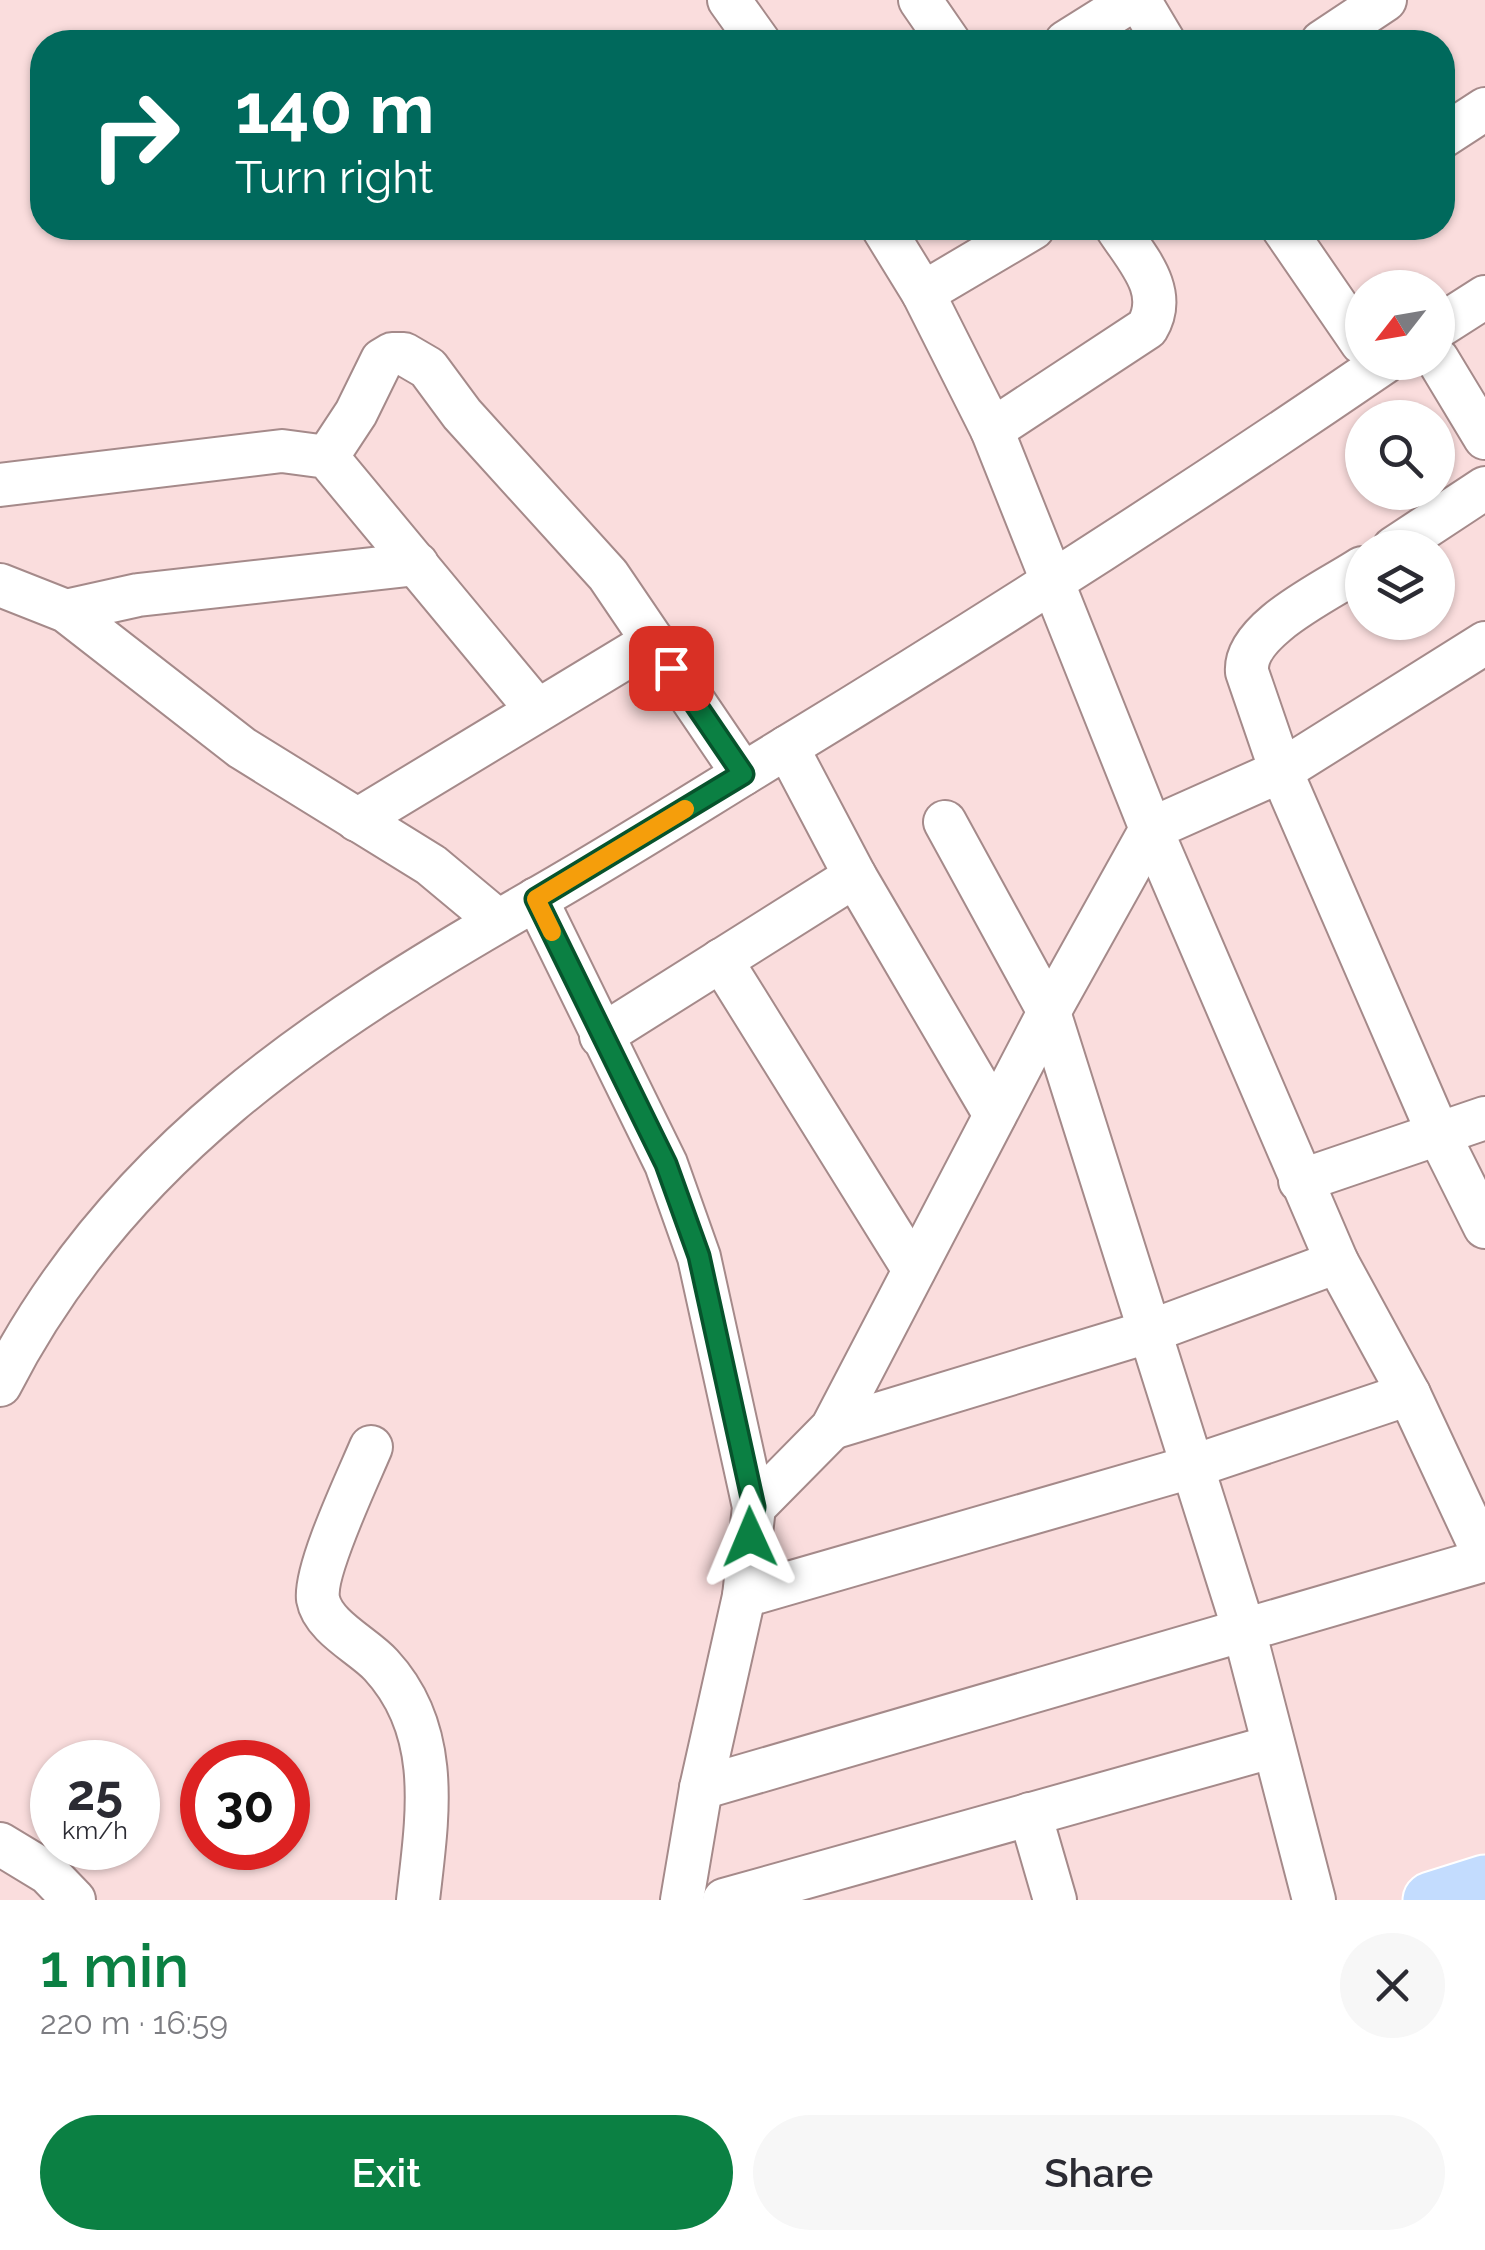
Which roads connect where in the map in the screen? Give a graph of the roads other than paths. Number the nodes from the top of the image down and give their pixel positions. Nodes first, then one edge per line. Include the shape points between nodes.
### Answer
1 (729, 0) edge
2 (1136, 0) edge
3 (1364, 5) edge
4 (751, 30) edge
5 (1086, 30) edge
6 (1156, 30) edge
7 (1336, 30) edge
8 (1485, 109) edge
9 (1455, 129) edge
10 (891, 240) edge
11 (1012, 240) edge
12 (1125, 240) edge
13 (1291, 240) edge
14 (924, 293) junction
15 (1485, 296) edge
16 (1345, 316) edge
17 (1455, 316) edge
18 (1345, 380) edge
19 (1450, 380) edge
20 (992, 430) junction
21 (1485, 438) edge
22 (328, 457) junction
23 (0, 485) edge
24 (1485, 488) edge
25 (1421, 530) edge
26 (417, 564) junction
27 (1345, 579) edge
28 (0, 585) edge
29 (1051, 586) junction
30 (66, 611) junction
31 (653, 641) junction
32 (1485, 643) edge
33 (537, 710) junction
34 (787, 747) junction
35 (1281, 772) junction
36 (743, 774) junction
37 (357, 820) junction
38 (944, 822) dead end
39 (1151, 829) junction
40 (855, 876) junction
41 (536, 899) junction
42 (497, 920) junction
43 (722, 960) junction
44 (1048, 1012) junction
45 (600, 1036) junction
46 (995, 1114) junction
47 (1485, 1118) edge
48 (1438, 1133) junction
49 (1300, 1182) junction
50 (1485, 1227) edge
51 (1337, 1262) junction
52 (914, 1270) junction
53 (1151, 1331) junction
54 (0, 1385) edge
55 (1409, 1394) junction
56 (832, 1428) junction
57 (371, 1447) dead end
58 (1191, 1467) junction
59 (1471, 1493) edge
60 (754, 1507) junction
61 (1485, 1559) edge
62 (744, 1596) junction
63 (1244, 1630) junction
64 (1271, 1747) junction
65 (701, 1788) junction
66 (1030, 1814) junction
67 (0, 1844) edge
68 (1485, 1883) edge
69 (74, 1900) edge
70 (418, 1900) edge
71 (682, 1900) edge
72 (724, 1900) edge
73 (1055, 1900) edge
74 (1314, 1900) edge
75 (1431, 1900) edge

1 - 4 street
2 - 5 street
2 - 6 street
3 - 7 street
8 - 9 street
10 - 14 street
11 - 14 street
12 - 20 street via 1156,290 1157,308 1147,328
13 - 16 street
14 - 20 street
15 - 17 street
18 - 29 street
19 - 21 street
20 - 29 street
22 - 23 street via 282,451
22 - 26 street
22 - 31 street via 382,360 392,354 416,360 608,575
24 - 25 street
26 - 30 street via 138,595
26 - 33 street
27 - 35 street via 1260,635 1245,658
28 - 30 street
29 - 34 street
29 - 39 street
30 - 37 street via 242,748
31 - 33 street
31 - 36 street
32 - 35 street
33 - 37 street
34 - 36 street
34 - 40 street
35 - 39 street
35 - 48 street
36 - 41 street
37 - 42 street via 431,865
38 - 44 street
39 - 44 street
39 - 49 street
40 - 43 street
40 - 46 street
41 - 42 street
41 - 45 street
42 - 54 street via 307,1038 221,1106 102,1224
43 - 45 street
43 - 52 street
44 - 46 street
44 - 53 street
45 - 60 street via 666,1164 699,1256
46 - 52 street
47 - 48 street
48 - 49 street
48 - 50 street
49 - 51 street
51 - 53 street
51 - 55 street
52 - 56 street
53 - 56 street
53 - 58 street
55 - 58 street
55 - 59 street
56 - 60 street
57 - 70 street via 318,1594 324,1612 382,1666 423,1742 428,1814
58 - 62 street
58 - 63 street
59 - 61 street
60 - 62 street
61 - 63 street
62 - 65 street
63 - 64 street
63 - 65 street
64 - 66 street
64 - 74 street
65 - 71 street
66 - 72 street
66 - 73 street
67 - 69 street via 48,1874
68 - 75 main road

